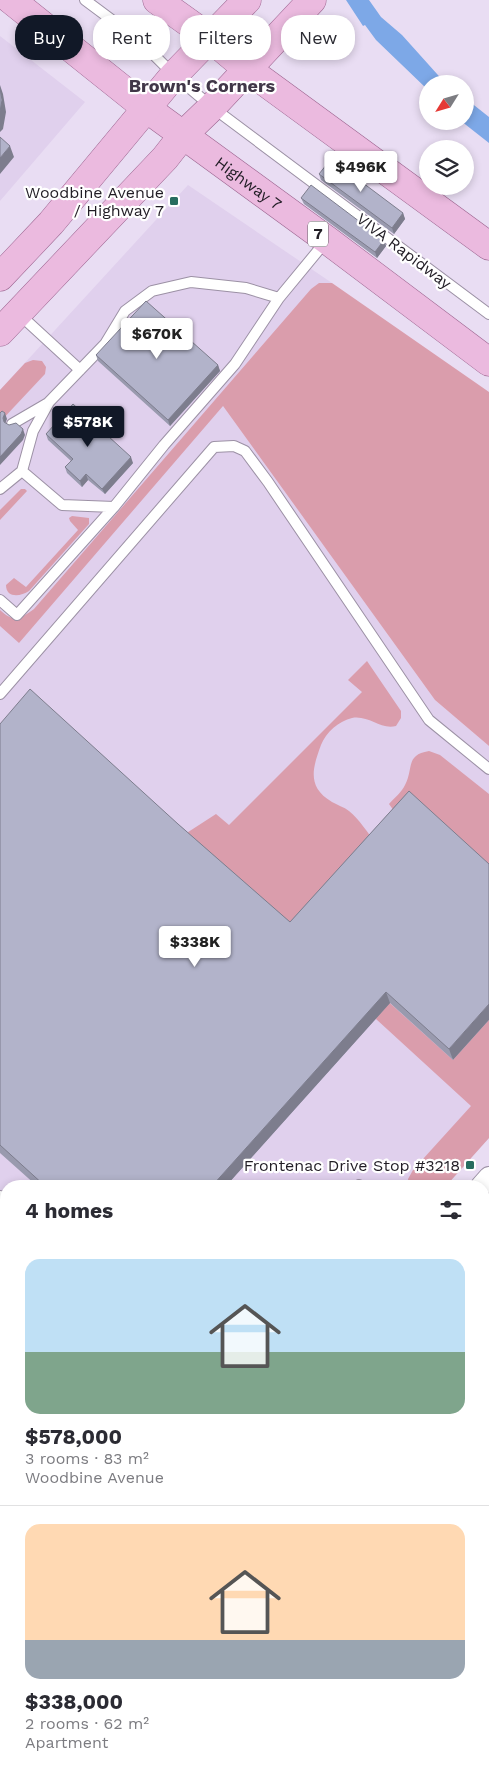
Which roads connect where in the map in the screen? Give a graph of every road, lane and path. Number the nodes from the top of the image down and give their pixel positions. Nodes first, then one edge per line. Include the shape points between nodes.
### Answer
1 (11, 0) edge
2 (86, 0) edge
3 (157, 0) edge
4 (247, 0) edge
5 (312, 0) edge
6 (232, 15) edge
7 (180, 16) edge
8 (189, 60) edge
9 (236, 60) edge
10 (247, 69) junction
11 (174, 75) junction
12 (212, 106) junction
13 (146, 108) junction
14 (184, 135) junction
15 (327, 240) junction
16 (489, 246) edge
17 (0, 276) edge
18 (279, 298) junction
19 (489, 314) edge
20 (9, 322) edge
21 (489, 362) edge
22 (80, 370) junction
23 (49, 402) junction
24 (12, 424) edge
25 (22, 470) junction
26 (0, 489) edge
27 (114, 507) junction
28 (0, 600) edge
29 (0, 694) edge
30 (489, 769) edge

1 - 13 main road, Highway 7 / 7
2 - 11 lane, VIVA Rapidway via 140,41
3 - 7 main road
4 - 6 main road
5 - 10 main road
8 - 11 main road
9 - 10 main road
10 - 12 main road
10 - 16 main road
11 - 12 lane, VIVA Rapidway
11 - 13 main road
12 - 14 main road
12 - 19 lane, VIVA Rapidway
13 - 14 main road, Highway 7 / 7
13 - 17 main road via 51,223
14 - 15 main road, Highway 7 / 7
14 - 20 main road
15 - 18 lane
15 - 21 main road, Highway 7 / 7
18 - 22 lane via 246,288 191,282 152,291 125,311 105,344
18 - 27 lane via 236,364
20 - 22 lane
22 - 23 lane
23 - 24 lane
23 - 25 lane via 33,431
25 - 26 lane
25 - 27 lane via 62,505
27 - 28 lane via 17,615
29 - 30 lane via 214,448 234,446 245,451 268,482 429,720

